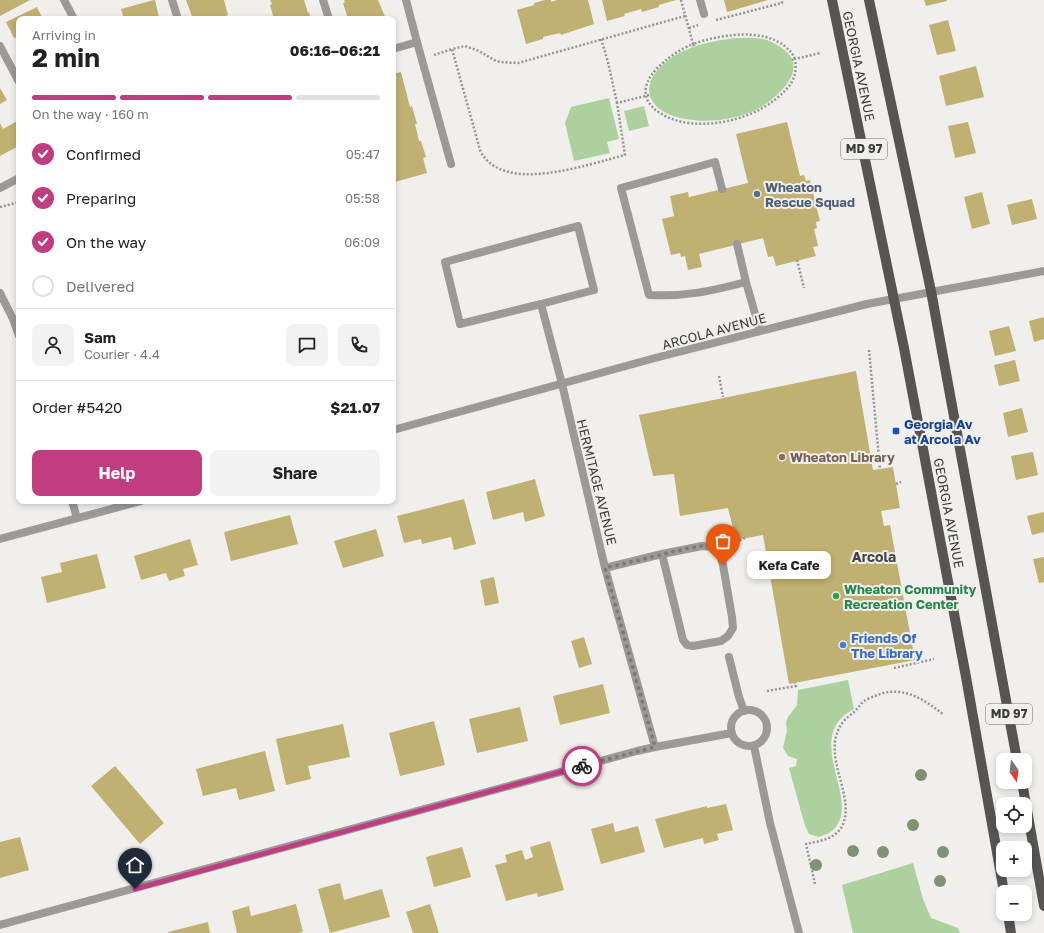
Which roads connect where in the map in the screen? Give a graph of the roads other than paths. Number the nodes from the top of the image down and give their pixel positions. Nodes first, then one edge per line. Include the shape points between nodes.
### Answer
1 (64, 0) edge
2 (172, 0) edge
3 (323, 0) edge
4 (406, 0) edge
5 (700, 0) edge
6 (832, 0) edge
7 (870, 0) edge
8 (704, 14) dead end
9 (72, 16) edge
10 (177, 16) edge
11 (327, 16) edge
12 (417, 42) junction
13 (0, 46) edge
14 (396, 48) edge
15 (16, 76) edge
16 (451, 164) dead end
17 (16, 180) edge
18 (0, 188) edge
19 (722, 189) dead end
20 (737, 244) dead end
21 (1044, 271) edge
22 (746, 282) junction
23 (931, 291) junction
24 (0, 293) edge
25 (893, 298) junction
26 (541, 304) junction
27 (16, 328) edge
28 (760, 331) junction
29 (562, 384) junction
30 (396, 429) edge
31 (73, 504) edge
32 (130, 504) edge
33 (77, 518) junction
34 (0, 539) edge
35 (662, 554) junction
36 (605, 568) junction
37 (729, 657) dead end
38 (744, 711) junction
39 (732, 733) junction
40 (754, 746) junction
41 (655, 747) junction
42 (1016, 753) edge
43 (1023, 789) edge
44 (1003, 885) edge
45 (1044, 906) edge
46 (1009, 921) edge
47 (0, 925) edge
48 (799, 933) edge
49 (1011, 933) edge

1 - 9 street
2 - 10 street
3 - 11 street
4 - 12 street
5 - 8 street
6 - 25 main road, GEORGIA AVENUE / MD 97
7 - 23 main road, GEORGIA AVENUE / MD 97
12 - 14 street
12 - 16 street
13 - 15 street
17 - 18 street
19 - 22 street via 715,162 621,188 649,295 692,294
20 - 22 street
21 - 23 street, ARCOLA AVENUE
22 - 28 street
23 - 25 street, ARCOLA AVENUE
23 - 42 main road, GEORGIA AVENUE / MD 97
24 - 27 street
25 - 28 street, ARCOLA AVENUE
25 - 44 main road, GEORGIA AVENUE / MD 97 via 962,654
26 - 26 street via 460,324 445,262 578,226 594,290
26 - 29 street, HERMITAGE AVENUE
28 - 29 street, ARCOLA AVENUE
29 - 30 street, ARCOLA AVENUE
29 - 36 street, HERMITAGE AVENUE
31 - 33 street
32 - 33 street
33 - 34 street
35 - 35 street via 683,640 687,645 721,641 728,636 733,628 732,617 723,565 714,546
35 - 36 street
36 - 41 street, HERMITAGE AVENUE
37 - 38 street
38 - 39 street via 732,722
38 - 40 street via 750,710 761,714 767,724 766,736
39 - 40 street via 739,743
39 - 41 street
40 - 48 street via 770,823
41 - 47 street
43 - 45 main road
46 - 49 main road

